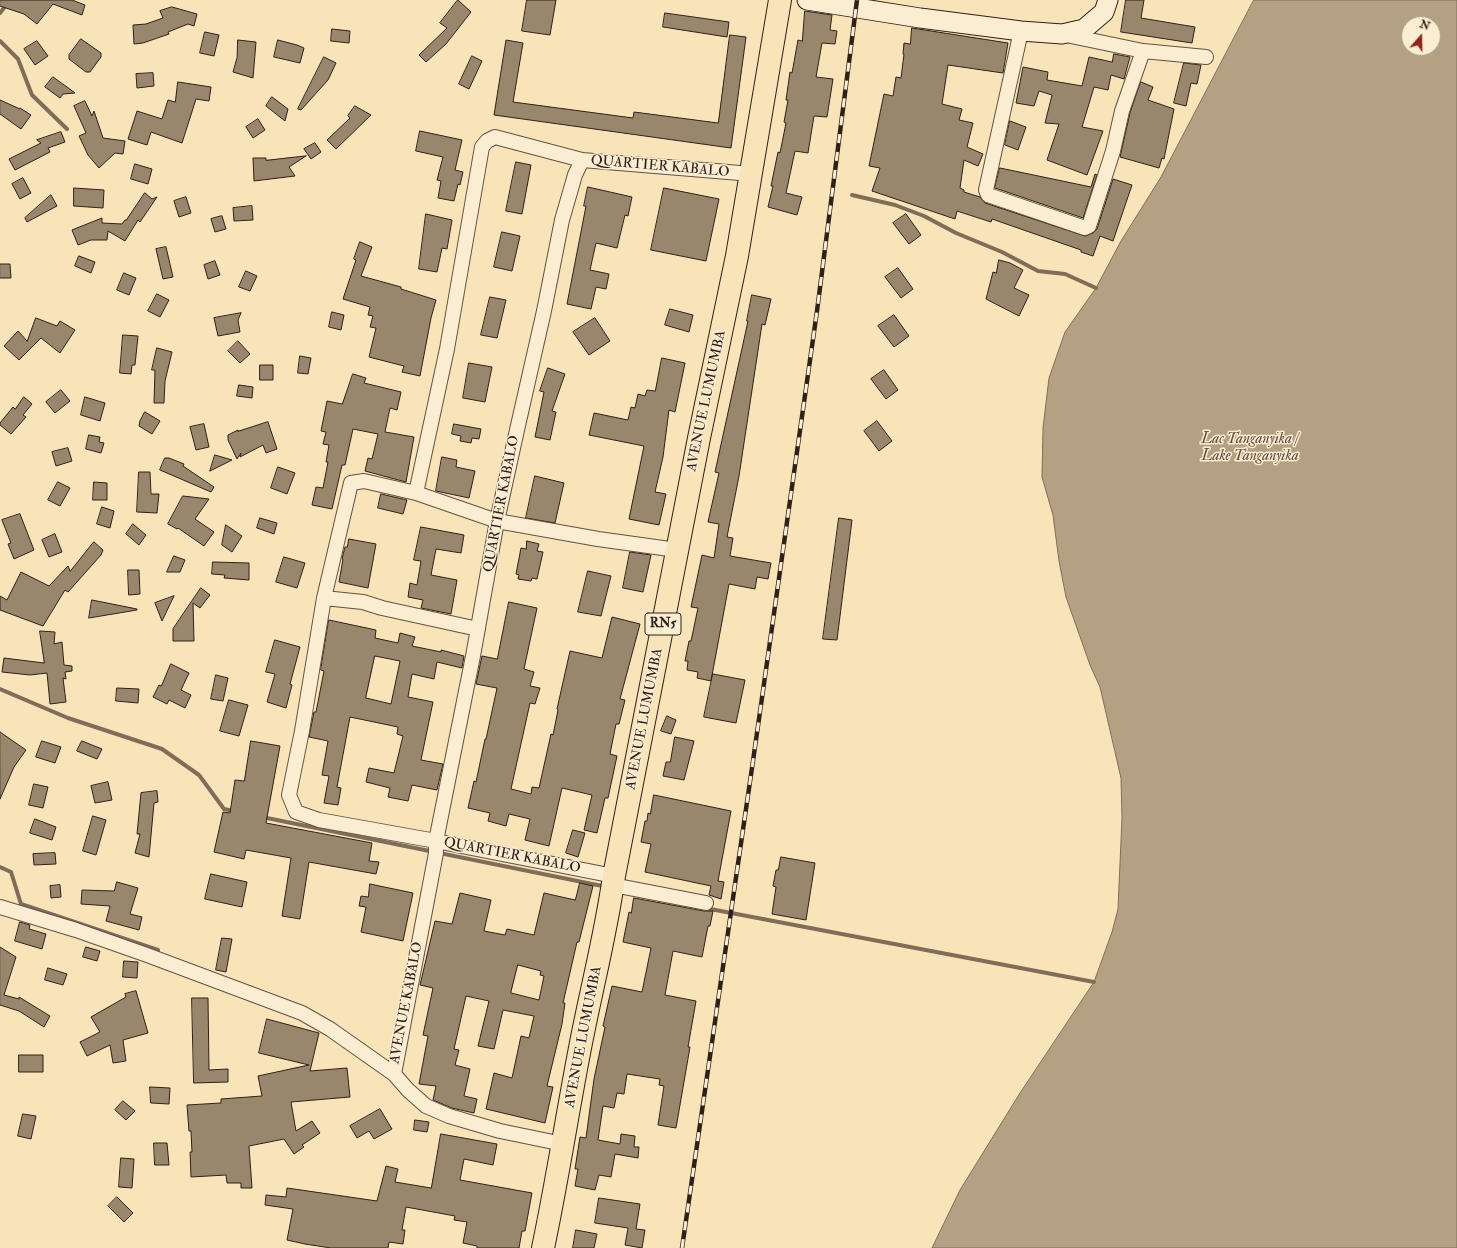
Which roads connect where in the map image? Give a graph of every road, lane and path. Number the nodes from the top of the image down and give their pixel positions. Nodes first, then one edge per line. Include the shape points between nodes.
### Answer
1 (780, 0) edge
2 (807, 0) edge
3 (1108, 0) edge
4 (1021, 31) junction
5 (1062, 34) junction
6 (1143, 50) junction
7 (1206, 57) dead end
8 (582, 160) junction
9 (752, 174) junction
10 (416, 493) junction
11 (497, 521) junction
12 (677, 550) junction
13 (324, 598) junction
14 (478, 628) junction
15 (436, 841) junction
16 (614, 880) junction
17 (706, 904) dead end
18 (0, 907) edge
19 (394, 1074) junction
20 (563, 1144) junction
21 (543, 1248) edge

1 - 9 highway, AVENUE LUMUMBA / RN5
2 - 4 street
3 - 5 street via 1104,12 1084,30
4 - 5 street
4 - 6 street via 986,193 1085,228 1089,226 1113,151 1122,111
5 - 6 street
6 - 7 street
8 - 9 street, QUARTIER KABALO
8 - 10 street via 495,137 482,147 446,349
8 - 11 street, QUARTIER KABALO via 562,220
9 - 12 highway, AVENUE LUMUMBA / RN5
10 - 11 street
10 - 13 street via 364,481 351,483
11 - 12 street
11 - 14 street, QUARTIER KABALO
12 - 16 highway, AVENUE LUMUMBA / RN5
13 - 14 street via 363,602
13 - 15 street via 289,795 296,812 319,820
14 - 15 street, QUARTIER KABALO
15 - 16 street, QUARTIER KABALO
15 - 19 street, AVENUE KABALO
16 - 17 street, QUARTIER KABALO
16 - 20 highway, AVENUE LUMUMBA / RN5
18 - 19 street via 76,930 302,1013 330,1029
19 - 20 street, AVENUE KABALO via 426,1106 450,1116 500,1131
20 - 21 highway, AVENUE LUMUMBA / RN5

